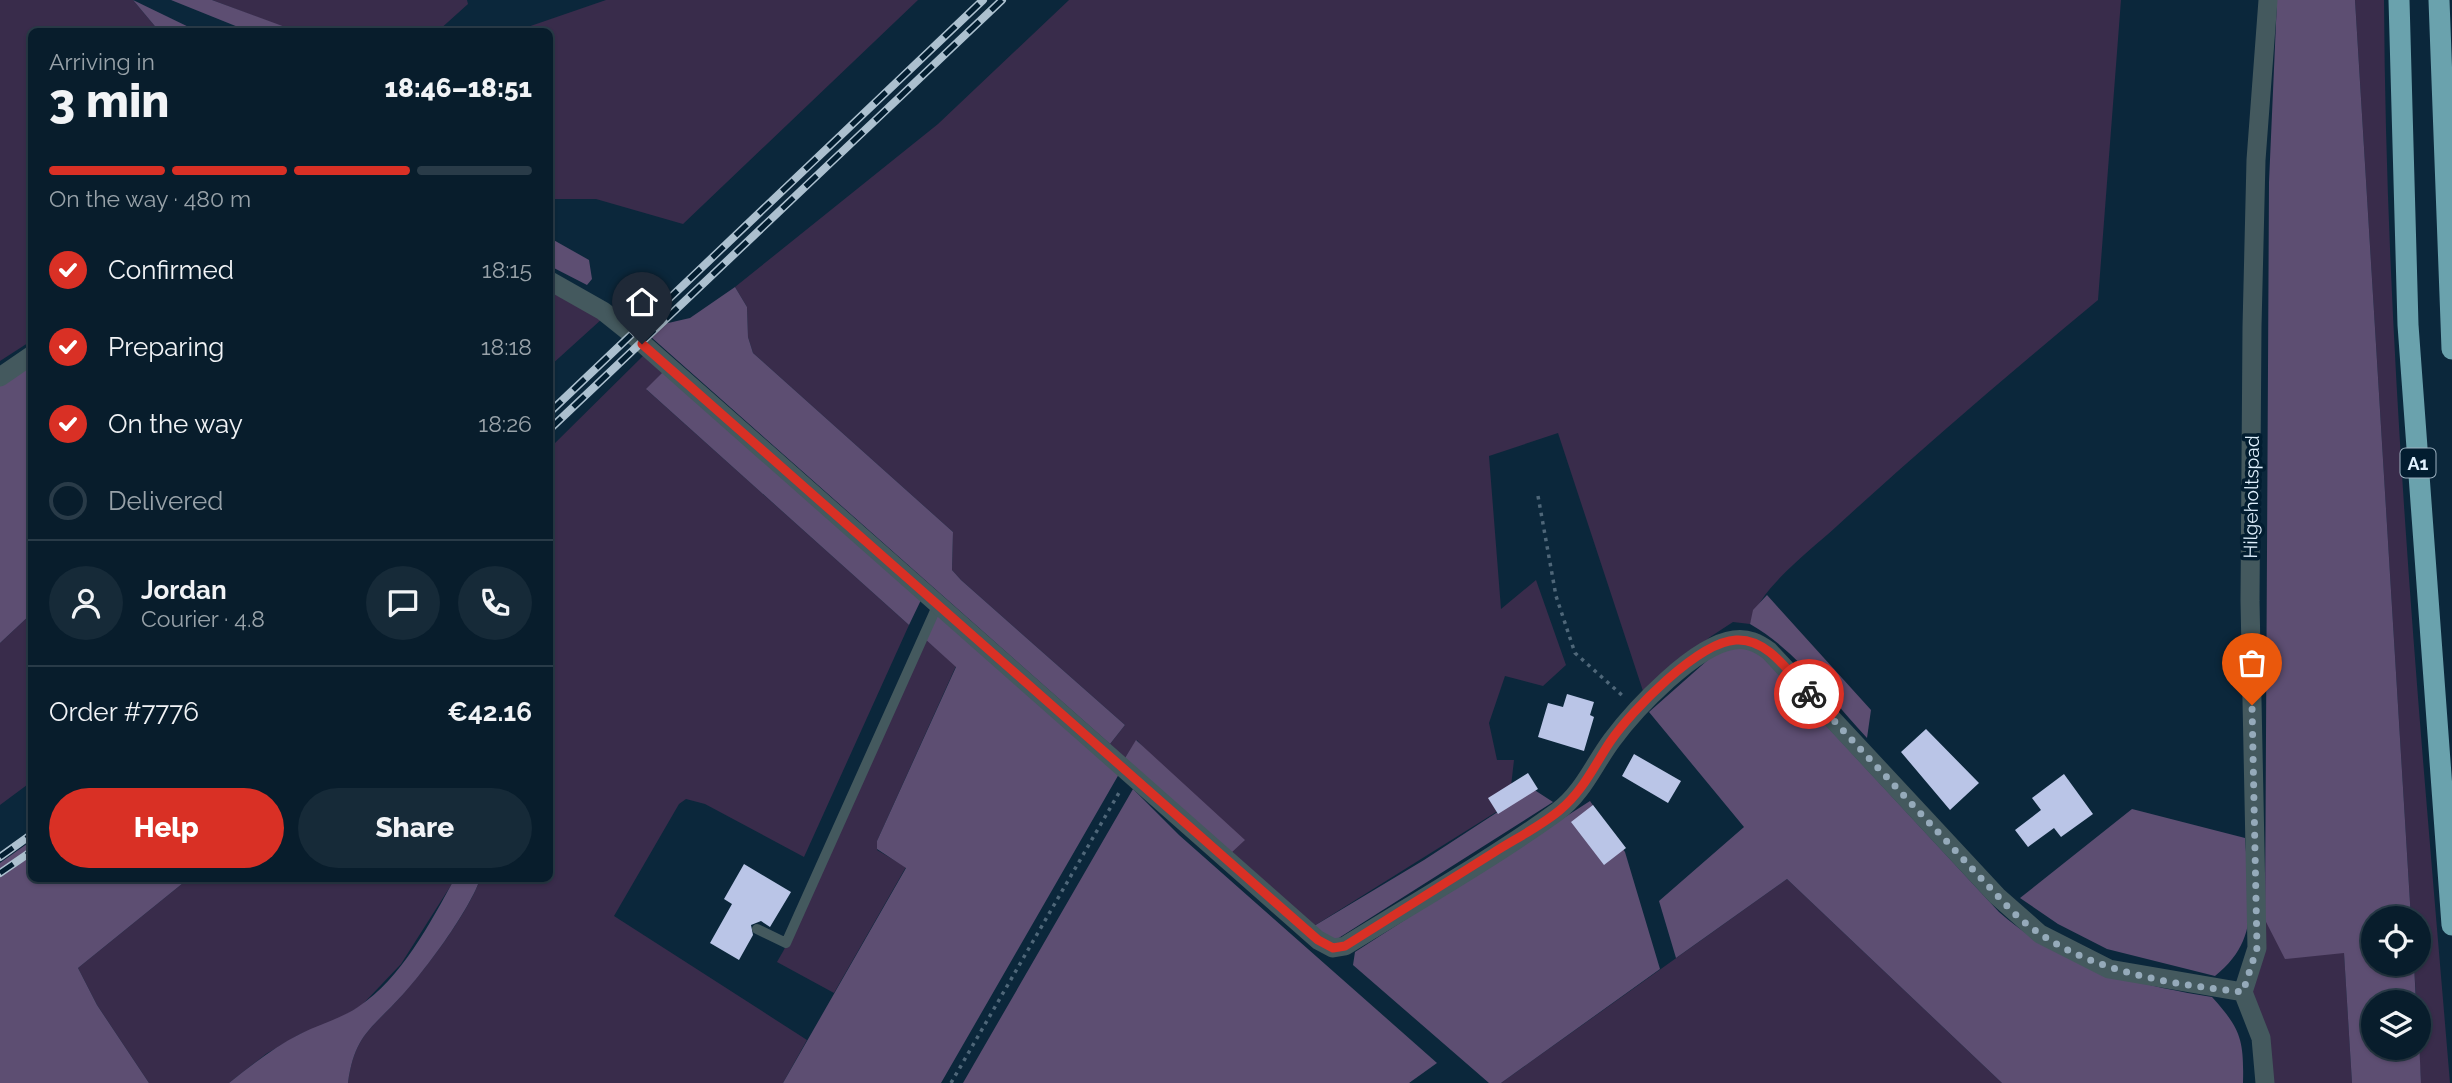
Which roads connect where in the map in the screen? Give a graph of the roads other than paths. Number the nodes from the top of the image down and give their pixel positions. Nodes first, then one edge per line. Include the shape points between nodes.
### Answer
1 (2268, 0) edge
2 (2399, 0) edge
3 (2439, 0) edge
4 (553, 283) edge
5 (2452, 349) edge
6 (28, 358) edge
7 (0, 377) edge
8 (938, 604) junction
9 (2452, 925) edge
10 (757, 929) dead end
11 (2243, 992) junction
12 (2264, 1083) edge

1 - 11 street, Hilgeholtspad via 2256,160 2252,327 2250,601 2257,948
2 - 9 highway, A1 via 2407,325
3 - 5 highway
4 - 8 street via 603,311 633,335
6 - 7 street
8 - 10 lane via 786,943
8 - 11 street via 1318,940 1333,948 1345,946 1560,810 1596,769 1610,742 1680,669 1717,645 1755,641 1769,650 2019,918 2040,934 2109,969
11 - 12 street via 2261,1038

